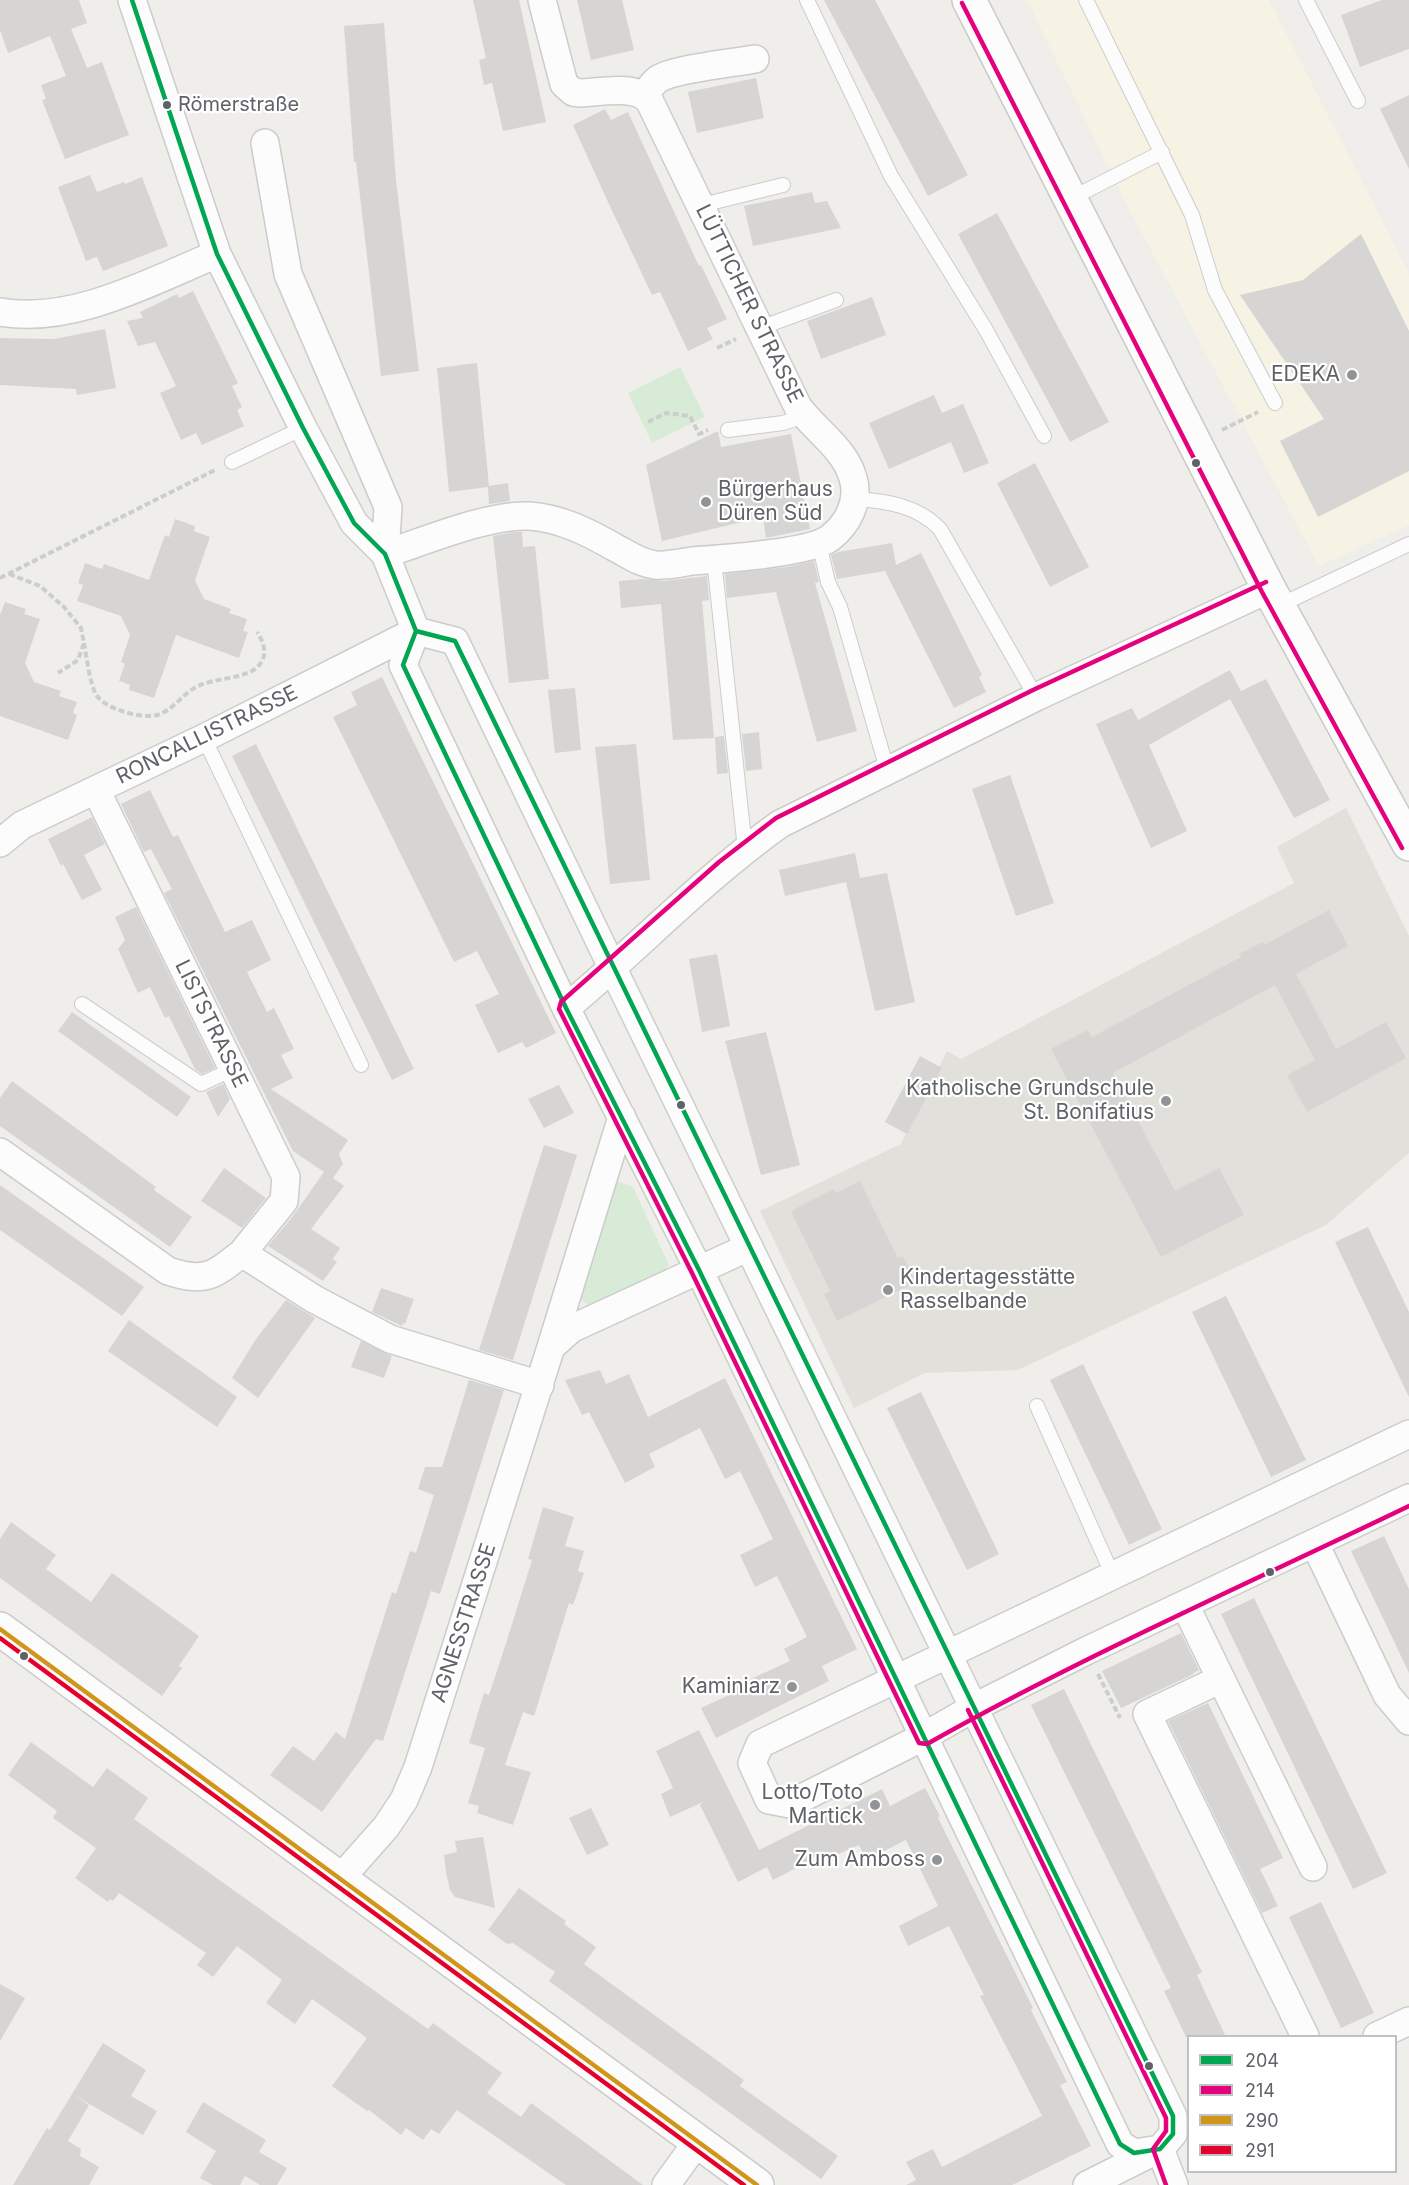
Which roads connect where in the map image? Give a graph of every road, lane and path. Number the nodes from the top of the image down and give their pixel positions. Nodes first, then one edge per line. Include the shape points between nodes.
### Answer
1 (132, 0) edge
2 (542, 0) edge
3 (807, 0) edge
4 (969, 0) edge
5 (1086, 0) edge
6 (1306, 0) edge
7 (755, 59) dead end
8 (645, 95) junction
9 (1358, 101) dead end
10 (266, 142) dead end
11 (1162, 152) junction
12 (783, 185) dead end
13 (1070, 199) junction
14 (702, 205) junction
15 (217, 254) junction
16 (836, 300) dead end
17 (0, 312) edge
18 (760, 328) junction
19 (1275, 403) dead end
20 (1257, 412) dead end
21 (1241, 421) dead end
22 (648, 422) dead end
23 (811, 424) junction
24 (303, 428) junction
25 (728, 430) joint
26 (1044, 436) dead end
27 (232, 462) joint
28 (856, 499) junction
29 (819, 543) junction
30 (1409, 544) edge
31 (385, 554) junction
32 (714, 559) junction
33 (8, 574) junction
34 (0, 578) edge
35 (1273, 598) junction
36 (416, 631) junction
37 (257, 632) dead end
38 (84, 643) junction
39 (58, 672) dead end
40 (1036, 697) junction
41 (204, 738) junction
42 (887, 769) junction
43 (96, 790) junction
44 (0, 843) edge
45 (1409, 844) edge
46 (745, 849) junction
47 (613, 969) junction
48 (82, 1004) dead end
49 (566, 1008) junction
50 (361, 1065) dead end
51 (233, 1069) junction
52 (622, 1118) junction
53 (0, 1152) edge
54 (749, 1246) junction
55 (242, 1253) junction
56 (699, 1270) junction
57 (551, 1347) junction
58 (540, 1385) junction
59 (1037, 1406) dead end
60 (1409, 1434) edge
61 (1409, 1498) edge
62 (1315, 1544) junction
63 (1113, 1576) junction
64 (1185, 1605) junction
65 (0, 1629) edge
66 (1086, 1652) junction
67 (948, 1654) junction
68 (1221, 1679) junction
69 (895, 1680) junction
70 (975, 1707) junction
71 (1147, 1714) junction
72 (1409, 1721) edge
73 (923, 1737) junction
74 (1313, 1867) dead end
75 (339, 1880) junction
76 (1409, 2021) edge
77 (1304, 2035) edge
78 (1381, 2035) edge
79 (1187, 2134) edge
80 (698, 2141) junction
81 (1160, 2149) junction
82 (666, 2185) edge
83 (757, 2185) edge
84 (1087, 2185) edge
85 (1174, 2185) edge

1 - 15 street
2 - 8 street via 564,84 573,92 637,91
3 - 26 lane via 891,176 986,330
4 - 13 street
5 - 11 lane
6 - 9 lane
7 - 8 street via 659,78
8 - 14 street, LÜTTICHER STRASSE
10 - 31 street via 288,274 388,507
11 - 13 lane
11 - 19 lane via 1192,215 1215,290
12 - 14 lane
13 - 35 street
14 - 18 street, LÜTTICHER STRASSE
15 - 17 street via 96,304 54,312
15 - 24 street
16 - 18 lane
18 - 23 street, LÜTTICHER STRASSE via 798,407
20 - 21 path
22 - 25 path via 666,413 690,416 699,434 719,426
23 - 25 lane via 804,416 783,423
23 - 28 street, LÜTTICHER STRASSE via 838,449 854,478
24 - 27 lane
24 - 31 street via 354,523
27 - 33 path
28 - 29 street via 840,528
28 - 40 lane via 914,509 940,529
29 - 32 street
29 - 42 lane
30 - 35 lane
31 - 32 street via 485,522 528,516 574,526 636,560 657,565
31 - 36 street
32 - 46 lane
33 - 34 path
33 - 38 path via 40,586 64,607 81,627
35 - 40 street
35 - 45 street
36 - 41 street, RONCALLISTRASSE
36 - 47 street via 455,641
36 - 49 street via 403,665
37 - 38 path via 265,654 255,668 195,687 157,715 133,715 112,707 96,694
38 - 39 path via 78,660
40 - 42 street
41 - 43 street, RONCALLISTRASSE
41 - 50 lane
42 - 46 street via 780,824
43 - 44 street, RONCALLISTRASSE via 22,825
43 - 51 street, LISTSTRASSE
46 - 47 street
47 - 49 street
47 - 54 street
48 - 51 lane via 201,1084
49 - 52 street
51 - 55 street, LISTSTRASSE via 286,1178 284,1201
52 - 56 street
52 - 57 street, AGNESSTRASSE
53 - 55 street, LISTSTRASSE via 168,1271 188,1277 210,1276
54 - 56 street
54 - 67 street
55 - 58 street via 314,1299 390,1339
56 - 57 street via 571,1329
56 - 69 street
57 - 58 street, AGNESSTRASSE
58 - 75 street, AGNESSTRASSE via 418,1767 404,1800 386,1827
59 - 63 lane
60 - 63 street
61 - 62 street
62 - 64 street
62 - 72 street via 1387,1695
63 - 67 street
64 - 66 street
64 - 68 street
65 - 75 street
66 - 70 street
66 - 71 path via 1124,1725
67 - 69 street
67 - 70 street
68 - 71 street
68 - 74 street
69 - 73 street
69 - 73 street via 760,1744 752,1763 769,1800 790,1804
70 - 73 street
70 - 81 street via 1173,2116 1173,2134
71 - 77 street
73 - 81 street via 1120,2144 1134,2153
75 - 80 street
76 - 78 street
79 - 81 street
80 - 82 street
80 - 83 street
81 - 84 street
81 - 85 street

